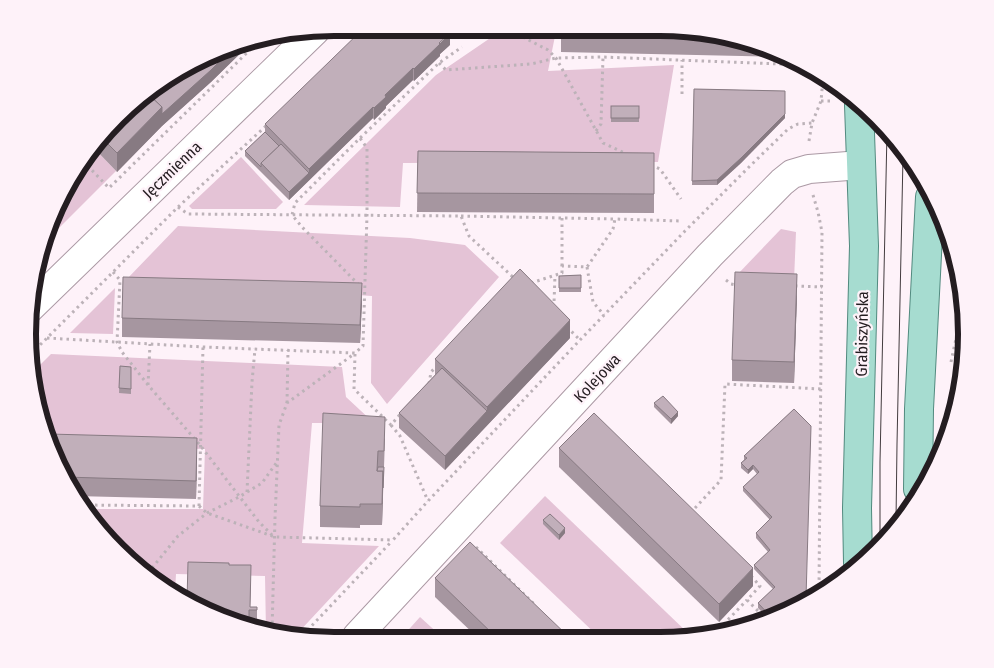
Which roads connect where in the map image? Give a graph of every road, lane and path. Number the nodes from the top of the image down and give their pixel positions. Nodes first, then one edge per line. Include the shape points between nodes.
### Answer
1 (520, 36) edge
2 (308, 38) edge
3 (252, 47) edge
4 (462, 48) dead end
5 (602, 57) junction
6 (556, 58) junction
7 (682, 60) junction
8 (439, 63) junction
9 (786, 64) edge
10 (823, 84) edge
11 (682, 94) dead end
12 (859, 113) edge
13 (272, 120) edge
14 (596, 131) junction
15 (360, 138) junction
16 (628, 154) edge
17 (644, 162) edge
18 (861, 164) junction
19 (88, 166) edge
20 (813, 194) dead end
21 (681, 199) dead end
22 (178, 207) junction
23 (929, 207) edge
24 (292, 214) junction
25 (367, 215) junction
26 (462, 216) junction
27 (562, 218) junction
28 (615, 219) junction
29 (681, 221) dead end
30 (562, 266) junction
31 (588, 266) junction
32 (114, 272) junction
33 (555, 275) junction
34 (726, 280) dead end
35 (519, 282) edge
36 (738, 285) edge
37 (523, 286) edge
38 (787, 286) edge
39 (364, 287) junction
40 (822, 287) junction
41 (39, 300) edge
42 (551, 312) edge
43 (604, 315) junction
44 (563, 323) edge
45 (958, 333) edge
46 (47, 338) junction
47 (580, 340) junction
48 (117, 342) junction
49 (955, 343) dead end
50 (150, 344) junction
51 (203, 347) junction
52 (37, 348) edge
53 (255, 349) junction
54 (288, 350) junction
55 (355, 353) junction
56 (438, 365) edge
57 (148, 386) junction
58 (821, 389) junction
59 (423, 390) edge
60 (287, 403) junction
61 (404, 411) edge
62 (390, 425) junction
63 (200, 445) junction
64 (277, 462) junction
65 (918, 483) edge
66 (247, 492) junction
67 (239, 497) junction
68 (428, 501) junction
69 (91, 505) edge
70 (199, 506) junction
71 (695, 508) edge
72 (207, 513) junction
73 (275, 537) junction
74 (393, 540) junction
75 (474, 545) edge
76 (858, 556) edge
77 (151, 568) edge
78 (746, 572) edge
79 (819, 586) edge
80 (747, 600) junction
81 (536, 606) edge
82 (761, 614) edge
83 (272, 625) edge
84 (723, 625) edge
85 (308, 630) edge
86 (361, 632) edge

1 - 6 path via 548,50
2 - 41 street, Jęczmienna
3 - 19 path via 109,188
4 - 8 path
5 - 6 path
5 - 7 path
5 - 14 path via 600,124
6 - 8 path via 531,64 446,70
6 - 14 path
7 - 9 path
7 - 11 path
8 - 15 path
10 - 43 path via 821,101 812,123 788,129
12 - 18 main road, Grabiszyńska
13 - 22 path
14 - 16 path via 603,143
15 - 24 path via 295,203
15 - 25 path via 367,148
17 - 21 path via 660,169
18 - 76 main road, Grabiszyńska via 864,246
18 - 86 street, Kolejowa via 808,170 792,174 782,182 710,255
20 - 40 path via 822,232
22 - 24 path via 188,214
22 - 32 path
23 - 65 main road via 918,409
24 - 25 path
24 - 39 path
25 - 26 path
25 - 39 path
26 - 27 path
26 - 35 path via 469,236
27 - 28 path
27 - 30 path
28 - 29 path
28 - 31 path via 613,229
30 - 31 path
30 - 33 path via 562,273
31 - 43 path via 594,302
32 - 46 path
32 - 48 path via 120,280
33 - 37 path
33 - 42 path
34 - 36 path
38 - 40 path
39 - 55 path via 363,346
40 - 58 path
43 - 47 path
44 - 47 path
45 - 49 path
46 - 48 path
46 - 52 path
47 - 68 path
48 - 50 path
48 - 57 path
50 - 51 path
50 - 57 path
51 - 53 path
51 - 63 path
53 - 54 path
53 - 66 path
54 - 55 path
54 - 60 path
55 - 60 path
55 - 62 path via 354,389
56 - 59 path
57 - 63 path
58 - 71 path via 725,384 721,480
58 - 79 path
60 - 64 path via 279,426
61 - 62 path
62 - 68 path via 400,436
63 - 67 path
63 - 70 path
64 - 66 path via 262,483
64 - 73 path
66 - 67 path
67 - 72 path
67 - 73 path
68 - 74 path
69 - 70 path
70 - 72 path
72 - 73 path
72 - 77 path via 178,536
73 - 74 path
73 - 83 path
74 - 85 path
75 - 81 path
78 - 80 path via 760,586
80 - 82 path
80 - 84 path

